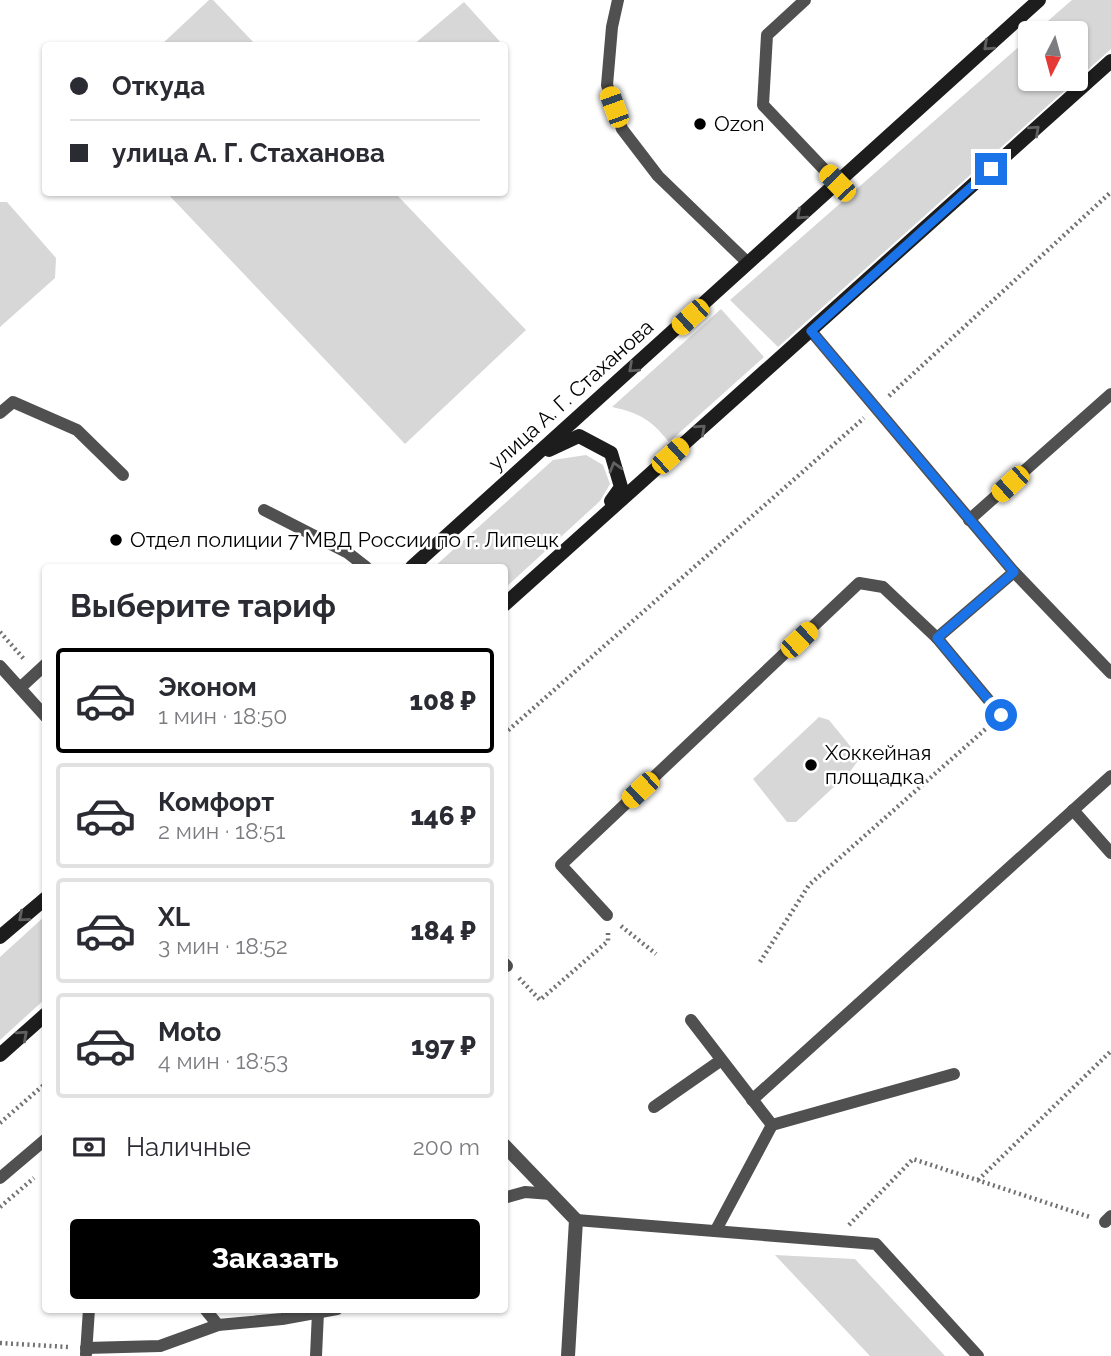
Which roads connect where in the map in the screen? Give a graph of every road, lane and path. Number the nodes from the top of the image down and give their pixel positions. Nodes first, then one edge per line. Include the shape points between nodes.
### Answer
1 (618, 0) edge
2 (805, 0) edge
3 (1039, 0) edge
4 (1111, 61) edge
5 (837, 183) junction
6 (1111, 192) edge
7 (748, 263) junction
8 (811, 331) junction
9 (1111, 394) edge
10 (875, 409) junction
11 (0, 413) edge
12 (536, 456) junction
13 (123, 475) dead end
14 (264, 510) dead end
15 (970, 520) junction
16 (593, 525) junction
17 (362, 564) edge
18 (415, 564) edge
19 (1014, 572) junction
20 (508, 601) edge
21 (937, 638) junction
22 (0, 666) edge
23 (42, 668) edge
24 (1111, 673) edge
25 (20, 688) junction
26 (42, 713) edge
27 (1001, 715) joint
28 (508, 730) edge
29 (1111, 776) edge
30 (1073, 810) junction
31 (1111, 853) edge
32 (42, 901) edge
33 (607, 915) junction
34 (0, 937) edge
35 (656, 954) dead end
36 (760, 962) dead end
37 (508, 967) edge
38 (42, 1018) edge
39 (691, 1020) dead end
40 (1111, 1051) edge
41 (0, 1055) edge
42 (720, 1061) junction
43 (954, 1074) dead end
44 (42, 1086) edge
45 (752, 1100) junction
46 (654, 1107) dead end
47 (0, 1123) edge
48 (772, 1125) junction
49 (42, 1142) edge
50 (508, 1151) edge
51 (36, 1175) dead end
52 (0, 1178) edge
53 (978, 1180) junction
54 (551, 1194) junction
55 (508, 1197) edge
56 (0, 1207) edge
57 (1108, 1219) edge
58 (576, 1220) junction
59 (716, 1230) junction
60 (834, 1240) junction
61 (89, 1313) edge
62 (208, 1313) edge
63 (295, 1313) edge
64 (318, 1313) edge
65 (249, 1315) edge
66 (218, 1325) junction
67 (0, 1343) edge
68 (86, 1352) edge
69 (316, 1356) edge
70 (568, 1356) edge
71 (978, 1356) edge

1 - 7 lane via 607,85 622,129 657,176
2 - 5 lane via 767,35 763,106
3 -> 5 main road, улица А. Г. Стаханова
8 -> 4 main road
5 -> 7 main road, улица А. Г. Стаханова
6 - 10 path
7 -> 12 main road, улица А. Г. Стаханова
8 - 10 lane
16 -> 8 main road
9 - 15 lane
10 - 15 lane
10 - 28 path
11 - 13 lane via 13,402 77,430
16 -> 12 main road via 621,487 611,453 579,436
12 - 18 main road, улица А. Г. Стаханова
14 - 17 lane via 348,552
15 - 19 lane
16 - 20 main road
19 - 21 lane
19 - 24 lane
21 - 27 lane
21 - 33 lane via 883,587 859,583 561,865
22 - 25 lane
23 - 25 lane
25 - 26 lane
27 - 36 path via 809,885
29 - 30 lane
30 - 31 lane
30 - 45 lane
32 -> 34 main road
33 - 35 path
33 - 37 path via 608,941 540,1000
41 -> 38 main road
39 - 42 lane
40 - 53 path
42 - 45 lane
42 - 46 lane
43 - 48 lane
44 - 47 path
45 - 48 lane
48 - 59 lane
49 - 52 lane
50 - 54 street
51 - 56 path
53 - 57 path
53 - 60 path via 912,1159
54 - 55 lane via 525,1192
54 - 58 street
58 - 59 lane
58 - 70 street
59 - 60 lane
60 - 71 lane via 876,1244
61 - 68 lane
62 - 66 lane
63 - 65 lane
64 - 69 lane
65 - 66 lane
66 - 68 lane via 160,1346
67 - 68 path

